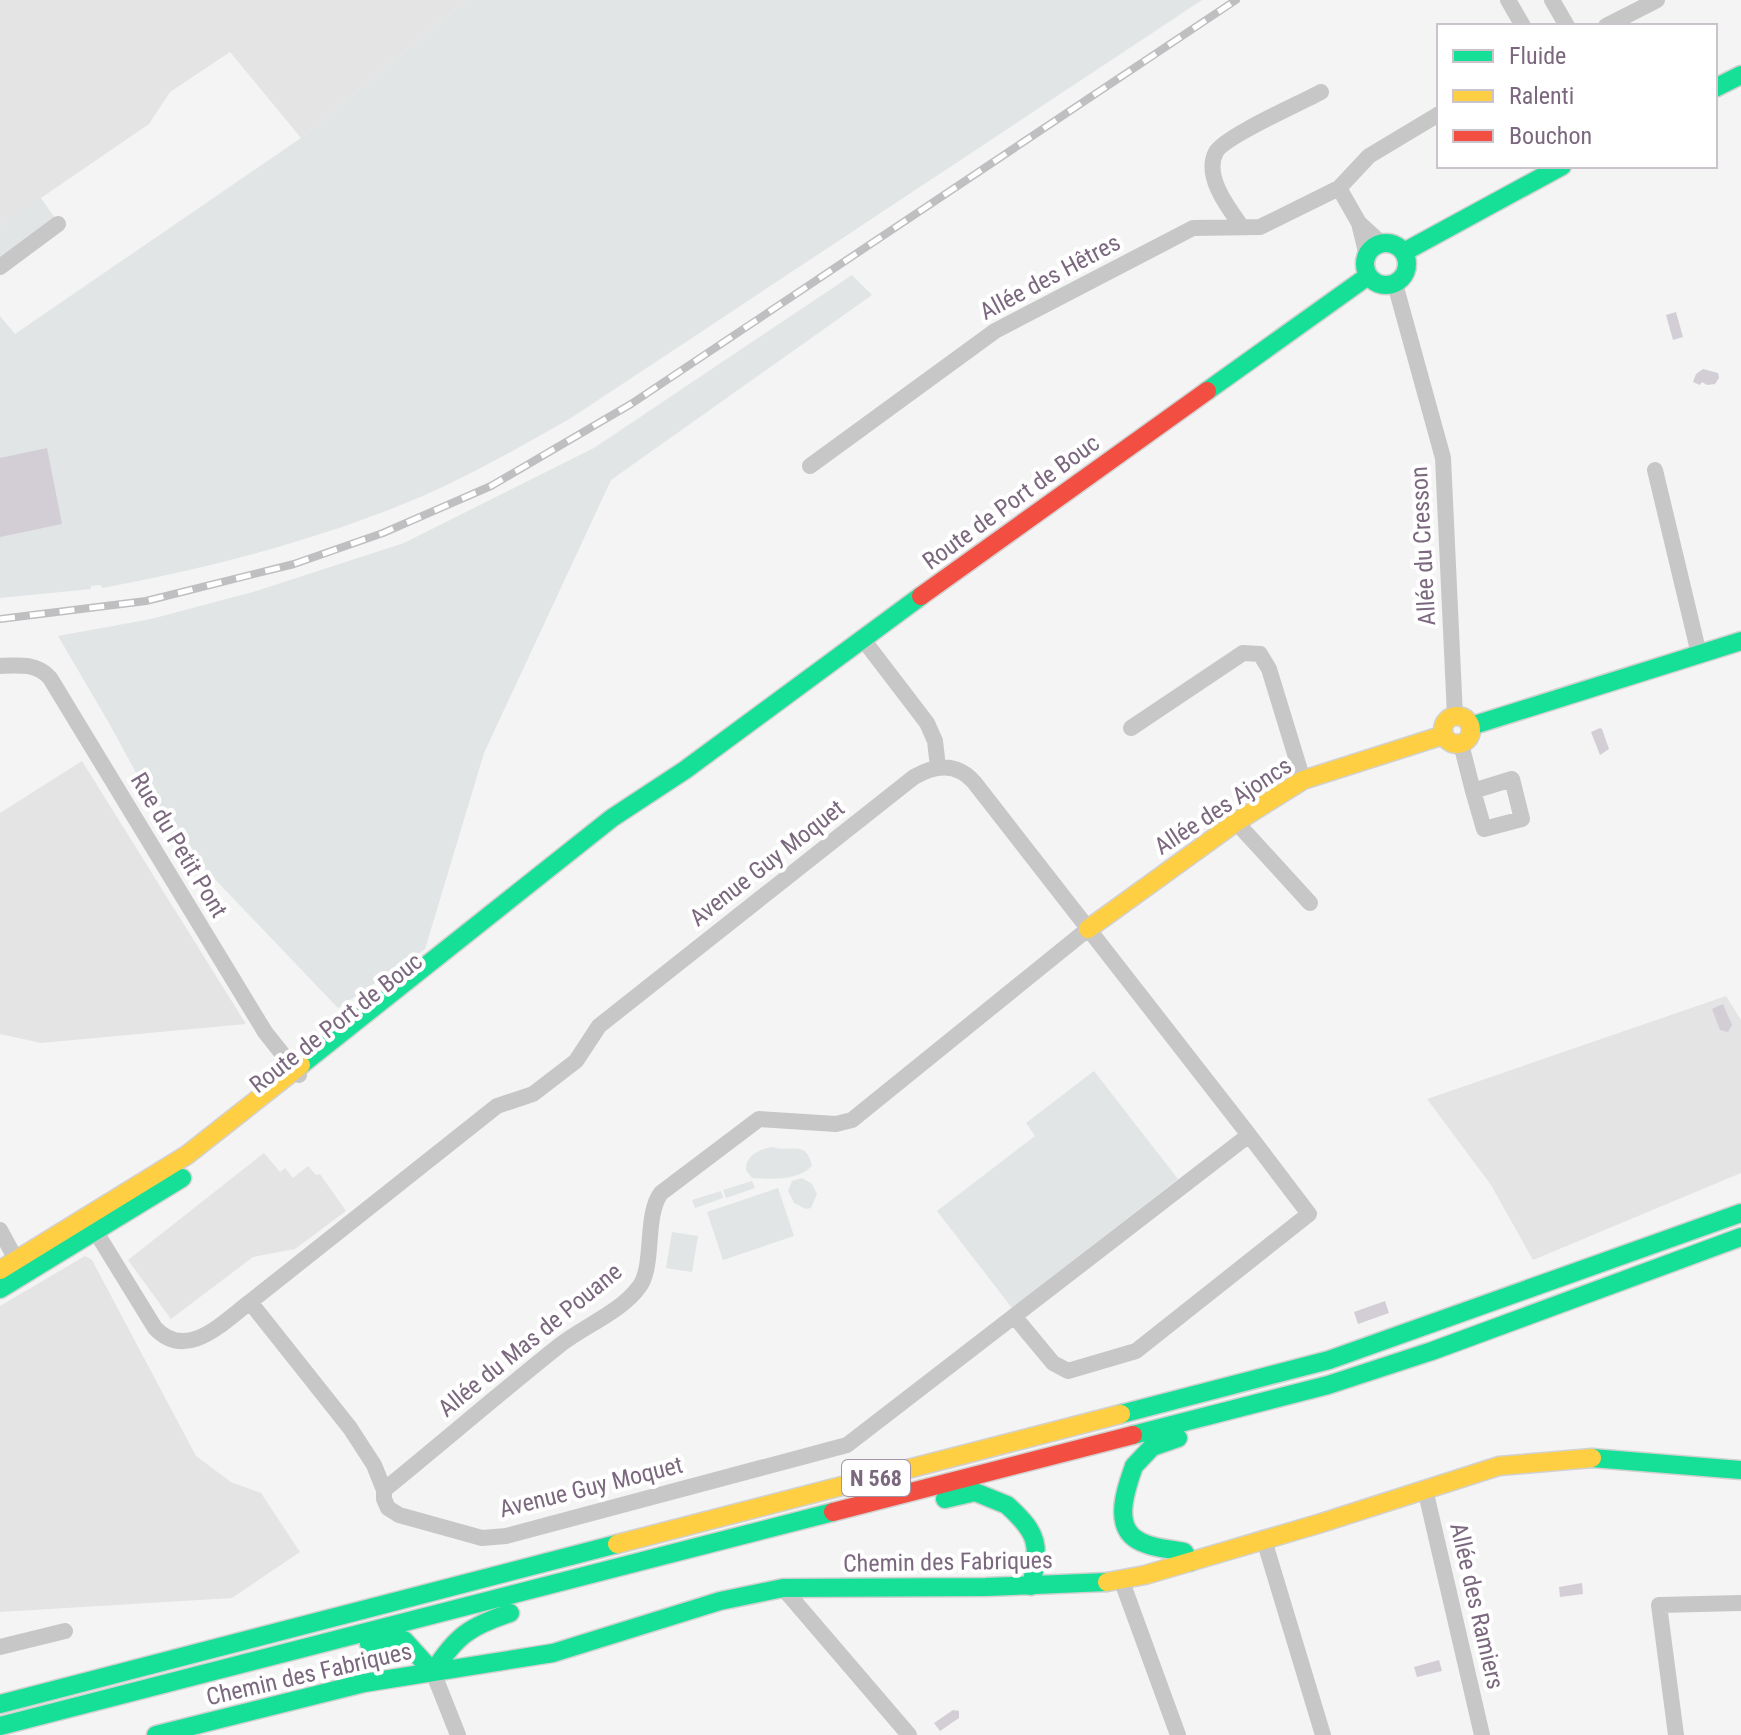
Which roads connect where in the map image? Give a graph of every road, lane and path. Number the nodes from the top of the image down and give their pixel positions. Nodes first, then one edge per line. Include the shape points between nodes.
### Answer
1 (1508, 0) edge
2 (1552, 0) edge
3 (1657, 0) edge
4 (1522, 24) edge
5 (1566, 24) edge
6 (1610, 24) edge
7 (1741, 75) edge
8 (1717, 87) edge
9 (1321, 92) dead end
10 (1437, 115) edge
11 (1558, 168) edge
12 (1339, 188) junction
13 (1359, 223) junction
14 (58, 224) dead end
15 (1242, 227) junction
16 (1382, 244) junction
17 (1404, 252) junction
18 (1367, 256) junction
19 (0, 267) edge
20 (1368, 276) junction
21 (1395, 284) junction
22 (810, 466) dead end
23 (1655, 470) dead end
24 (862, 638) junction
25 (1741, 641) edge
26 (1699, 654) junction
27 (0, 666) edge
28 (1463, 721) junction
29 (1131, 728) dead end
30 (1444, 735) junction
31 (1461, 744) junction
32 (938, 767) junction
33 (1303, 780) junction
34 (1473, 791) dead end
35 (1236, 822) junction
36 (1310, 903) dead end
37 (1088, 929) junction
38 (298, 1074) junction
39 (1249, 1135) junction
40 (1741, 1213) edge
41 (92, 1225) junction
42 (0, 1230) edge
43 (1741, 1237) edge
44 (20, 1268) junction
45 (0, 1270) edge
46 (0, 1289) edge
47 (250, 1302) junction
48 (1014, 1316) junction
49 (1328, 1385) junction
50 (1741, 1470) edge
51 (1425, 1489) junction
52 (384, 1490) junction
53 (805, 1519) junction
54 (766, 1529) junction
55 (1264, 1540) junction
56 (1190, 1562) junction
57 (1121, 1579) junction
58 (1031, 1586) junction
59 (783, 1588) junction
60 (1741, 1603) edge
61 (65, 1631) dead end
62 (0, 1647) edge
63 (433, 1672) junction
64 (140, 1690) junction
65 (0, 1704) edge
66 (0, 1726) edge
67 (156, 1735) edge
68 (458, 1735) edge
69 (909, 1735) edge
70 (1178, 1735) edge
71 (1323, 1735) edge
72 (1482, 1735) edge
73 (1676, 1735) edge

1 - 4 street
2 - 5 street
3 - 6 street
7 - 8 main road
9 - 15 street via 1216,152 1218,188
10 - 12 street via 1369,156
11 - 17 main road
12 - 13 street
12 - 15 street, Allée des Hêtres via 1260,227
13 - 16 street
13 - 18 street
14 - 19 street
15 - 22 street, Allée des Hêtres via 1193,228 995,331
16 - 17 main road
16 - 18 main road
17 - 21 main road via 1407,270
18 - 20 main road
20 - 21 main road via 1380,285
20 - 24 main road, Route de Port de Bouc
21 - 28 street, Allée du Cresson via 1443,458
23 - 26 street
24 - 32 street via 927,723
24 - 38 main road, Route de Port de Bouc via 685,770 626,828
25 - 26 main road
26 - 28 main road
27 - 38 street, Rue du Petit Pont via 37,668 50,678 265,1032
28 - 30 main road via 1445,723
28 - 31 main road via 1468,740
29 - 33 street via 1243,653 1260,654
30 - 31 main road
30 - 33 main road, Allée des Ajoncs
31 - 34 street
32 - 37 street via 969,776
32 - 47 street, Avenue Guy Moquet via 914,777 599,1026 576,1061 533,1094 497,1106
33 - 35 main road, Allée des Ajoncs
35 - 36 street
35 - 37 main road, Allée des Ajoncs
37 - 39 street
37 - 52 street, Allée du Mas de Pouane via 852,1120 836,1124 759,1119 661,1193 641,1285
38 - 41 main road, Route de Port de Bouc via 185,1176
39 - 48 street, Avenue Guy Moquet
39 - 48 street via 1309,1214 1136,1351 1068,1371 1053,1363
40 - 65 main road, N 568 via 1329,1360
41 - 44 main road, Route de Port de Bouc
41 - 47 street, Avenue Guy Moquet via 155,1328 172,1340 201,1338
42 - 44 street
43 - 49 main road, N 568
44 - 45 main road, Route de Port de Bouc
44 - 46 main road, Route de Port de Bouc
47 - 52 street, Avenue Guy Moquet via 350,1428
48 - 52 street, Avenue Guy Moquet via 847,1445 506,1536 482,1538 399,1515 388,1508
49 - 53 main road, N 568
49 - 56 main road via 1296,1402 1152,1447 1134,1466 1122,1502 1124,1525 1139,1542 1184,1552
50 - 51 main road, Chemin des Fabriques via 1597,1458 1499,1466
51 - 55 main road, Chemin des Fabriques
51 - 72 street, Allée des Ramiers
53 - 54 main road, N 568
53 - 58 main road via 907,1508 975,1492 1007,1505 1031,1526 1039,1556
54 - 63 main road via 479,1622 450,1644
54 - 64 main road, N 568
55 - 56 main road, Chemin des Fabriques
55 - 71 street
56 - 57 main road, Chemin des Fabriques
57 - 58 main road, Chemin des Fabriques
57 - 70 street
58 - 59 main road, Chemin des Fabriques
59 - 63 main road, Chemin des Fabriques via 720,1601 553,1653
59 - 69 street
60 - 73 street via 1659,1605
61 - 62 street
63 - 64 main road via 404,1640
63 - 67 main road, Chemin des Fabriques via 364,1683
63 - 68 street
64 - 66 main road, N 568

